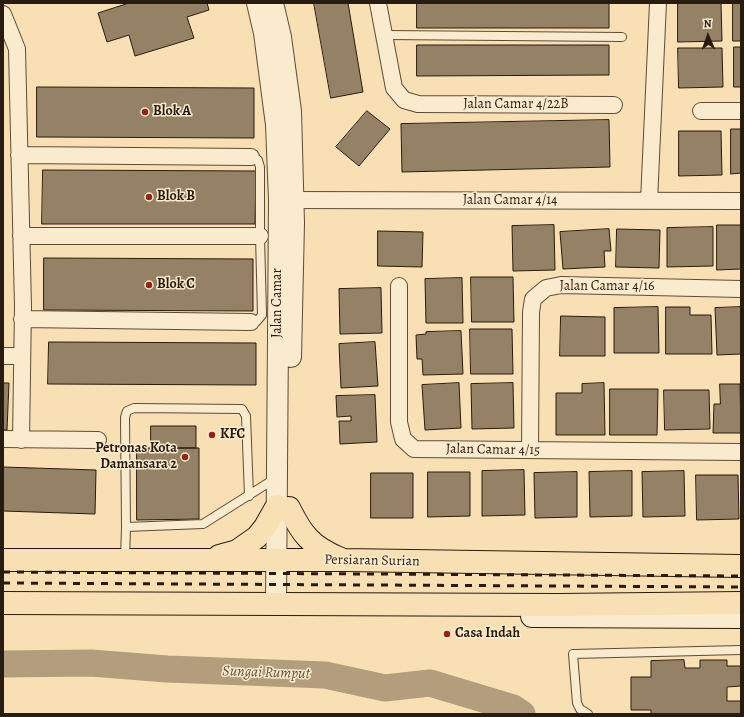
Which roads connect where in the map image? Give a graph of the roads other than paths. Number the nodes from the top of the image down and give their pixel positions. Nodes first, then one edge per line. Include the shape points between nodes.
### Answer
1 (257, 3) edge
2 (273, 3) edge
3 (378, 3) edge
4 (658, 3) edge
5 (3, 14) edge
6 (385, 36) junction
7 (622, 37) dead end
8 (614, 105) dead end
9 (701, 111) dead end
10 (741, 111) edge
11 (19, 155) junction
12 (251, 157) joint
13 (286, 200) junction
14 (650, 201) junction
15 (741, 202) edge
16 (21, 236) junction
17 (260, 236) junction
18 (399, 286) dead end
19 (741, 289) edge
20 (22, 319) junction
21 (250, 322) joint
22 (3, 356) edge
23 (22, 356) junction
24 (3, 439) edge
25 (21, 440) junction
26 (98, 440) dead end
27 (530, 450) junction
28 (741, 452) edge
29 (277, 478) junction
30 (249, 496) junction
31 (283, 507) junction
32 (126, 527) junction
33 (741, 553) edge
34 (3, 560) edge
35 (125, 560) junction
36 (207, 560) junction
37 (282, 560) junction
38 (345, 560) junction
39 (667, 566) junction
40 (741, 566) edge
41 (3, 603) edge
42 (169, 603) junction
43 (741, 603) edge
44 (282, 604) junction
45 (741, 617) edge
46 (741, 650) edge
47 (588, 714) edge

1 - 13 street, Jalan Camar via 264,33
2 - 13 street, Jalan Camar via 281,37 291,111
3 - 6 street
4 - 14 street
5 - 11 street via 17,49
6 - 7 lane
6 - 8 street, Jalan Camar 4/22B via 394,88 404,100 418,104
9 - 10 street
11 - 12 street
11 - 16 street
12 - 17 lane via 258,160 260,167
13 - 14 street, Jalan Camar 4/14
13 - 29 street, Jalan Camar
13 - 31 street, Jalan Camar
14 - 15 street, Jalan Camar 4/14
16 - 17 street
16 - 20 street
17 - 21 lane via 262,315 257,321
18 - 27 street, Jalan Camar 4/15 via 399,422 403,439 414,449
19 - 27 street, Jalan Camar 4/16 via 561,285 546,288 533,299 531,312
20 - 21 street
20 - 23 street
22 - 23 street
23 - 25 street
24 - 25 street
25 - 26 street
27 - 28 street, Jalan Camar 4/15
29 - 30 lane
29 - 31 street, Jalan Camar
30 - 32 lane via 203,524
30 - 32 lane via 246,416 242,409 134,408 128,411 125,417
31 - 36 main road via 256,537 237,551
31 - 37 street, Jalan Camar
31 - 38 main road via 307,538 327,553
32 - 35 lane
33 - 39 main road
34 - 35 main road, Persiaran Surian
35 - 36 main road, Persiaran Surian
36 - 37 main road, Persiaran Surian
37 - 38 main road, Persiaran Surian
37 - 44 street, Jalan Camar
38 - 39 main road, Persiaran Surian
39 - 40 main road, Persiaran Surian
41 - 42 main road
42 - 44 main road
42 - 45 main road via 291,614
43 - 44 main road
46 - 47 lane via 573,654 576,703

